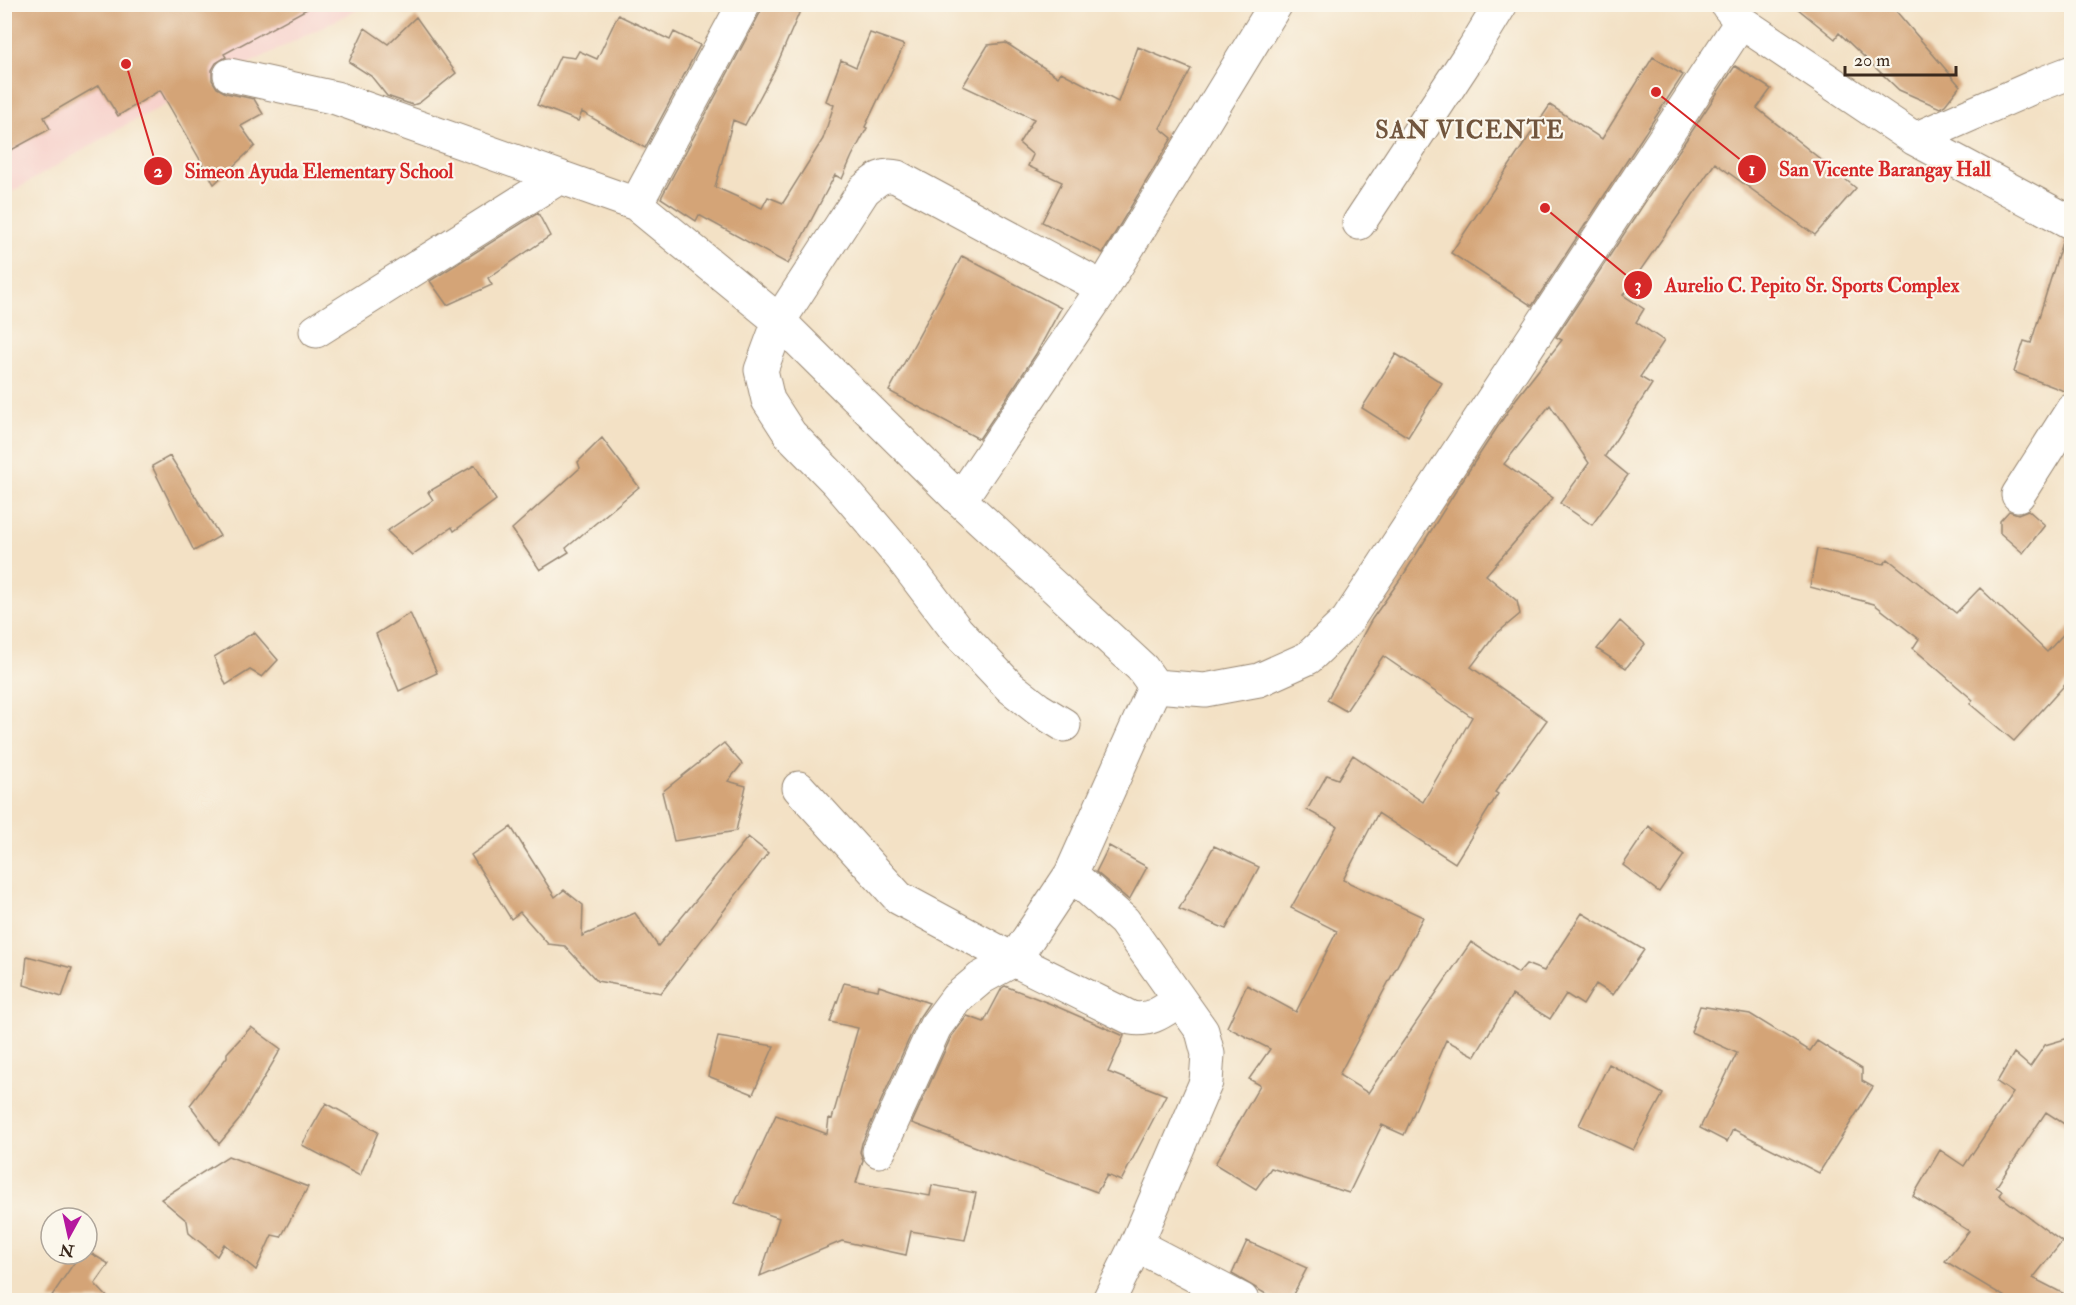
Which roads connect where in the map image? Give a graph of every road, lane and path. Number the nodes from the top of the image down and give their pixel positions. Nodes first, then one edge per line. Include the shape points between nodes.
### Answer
1 (744, 4) edge
2 (1276, 4) edge
3 (1501, 4) edge
4 (1734, 13) edge
5 (2072, 72) edge
6 (230, 75) dead end
7 (1915, 139) junction
8 (561, 177) junction
9 (636, 204) junction
10 (1359, 223) dead end
11 (2072, 223) edge
12 (1103, 288) junction
13 (779, 321) junction
14 (316, 331) dead end
15 (2072, 410) edge
16 (2018, 495) dead end
17 (960, 500) junction
18 (1155, 686) junction
19 (1065, 725) dead end
20 (799, 788) dead end
21 (1071, 874) junction
22 (1014, 960) junction
23 (1180, 1000) junction
24 (879, 1151) dead end
25 (1136, 1245) junction
26 (1109, 1300) edge
27 (1242, 1300) edge

1 - 9 street
2 - 12 street
3 - 10 street
4 - 7 street
4 - 18 street via 1347,621 1308,658 1258,680 1205,690
5 - 7 street
6 - 8 street via 336,98
7 - 11 street
8 - 9 street
8 - 14 street
9 - 13 street
12 - 13 street via 887,175 864,190
12 - 17 street
13 - 17 street
13 - 19 street via 761,369 768,400 790,434 887,540 957,631 1010,687
15 - 16 street
17 - 18 street via 1142,668
18 - 21 street
20 - 22 street via 899,898
21 - 22 street
21 - 23 street via 1124,921
22 - 23 street via 1131,1018 1150,1018
22 - 24 street via 981,978 956,999 935,1027
23 - 25 street via 1202,1031 1208,1054 1206,1082
25 - 26 street
25 - 27 street

